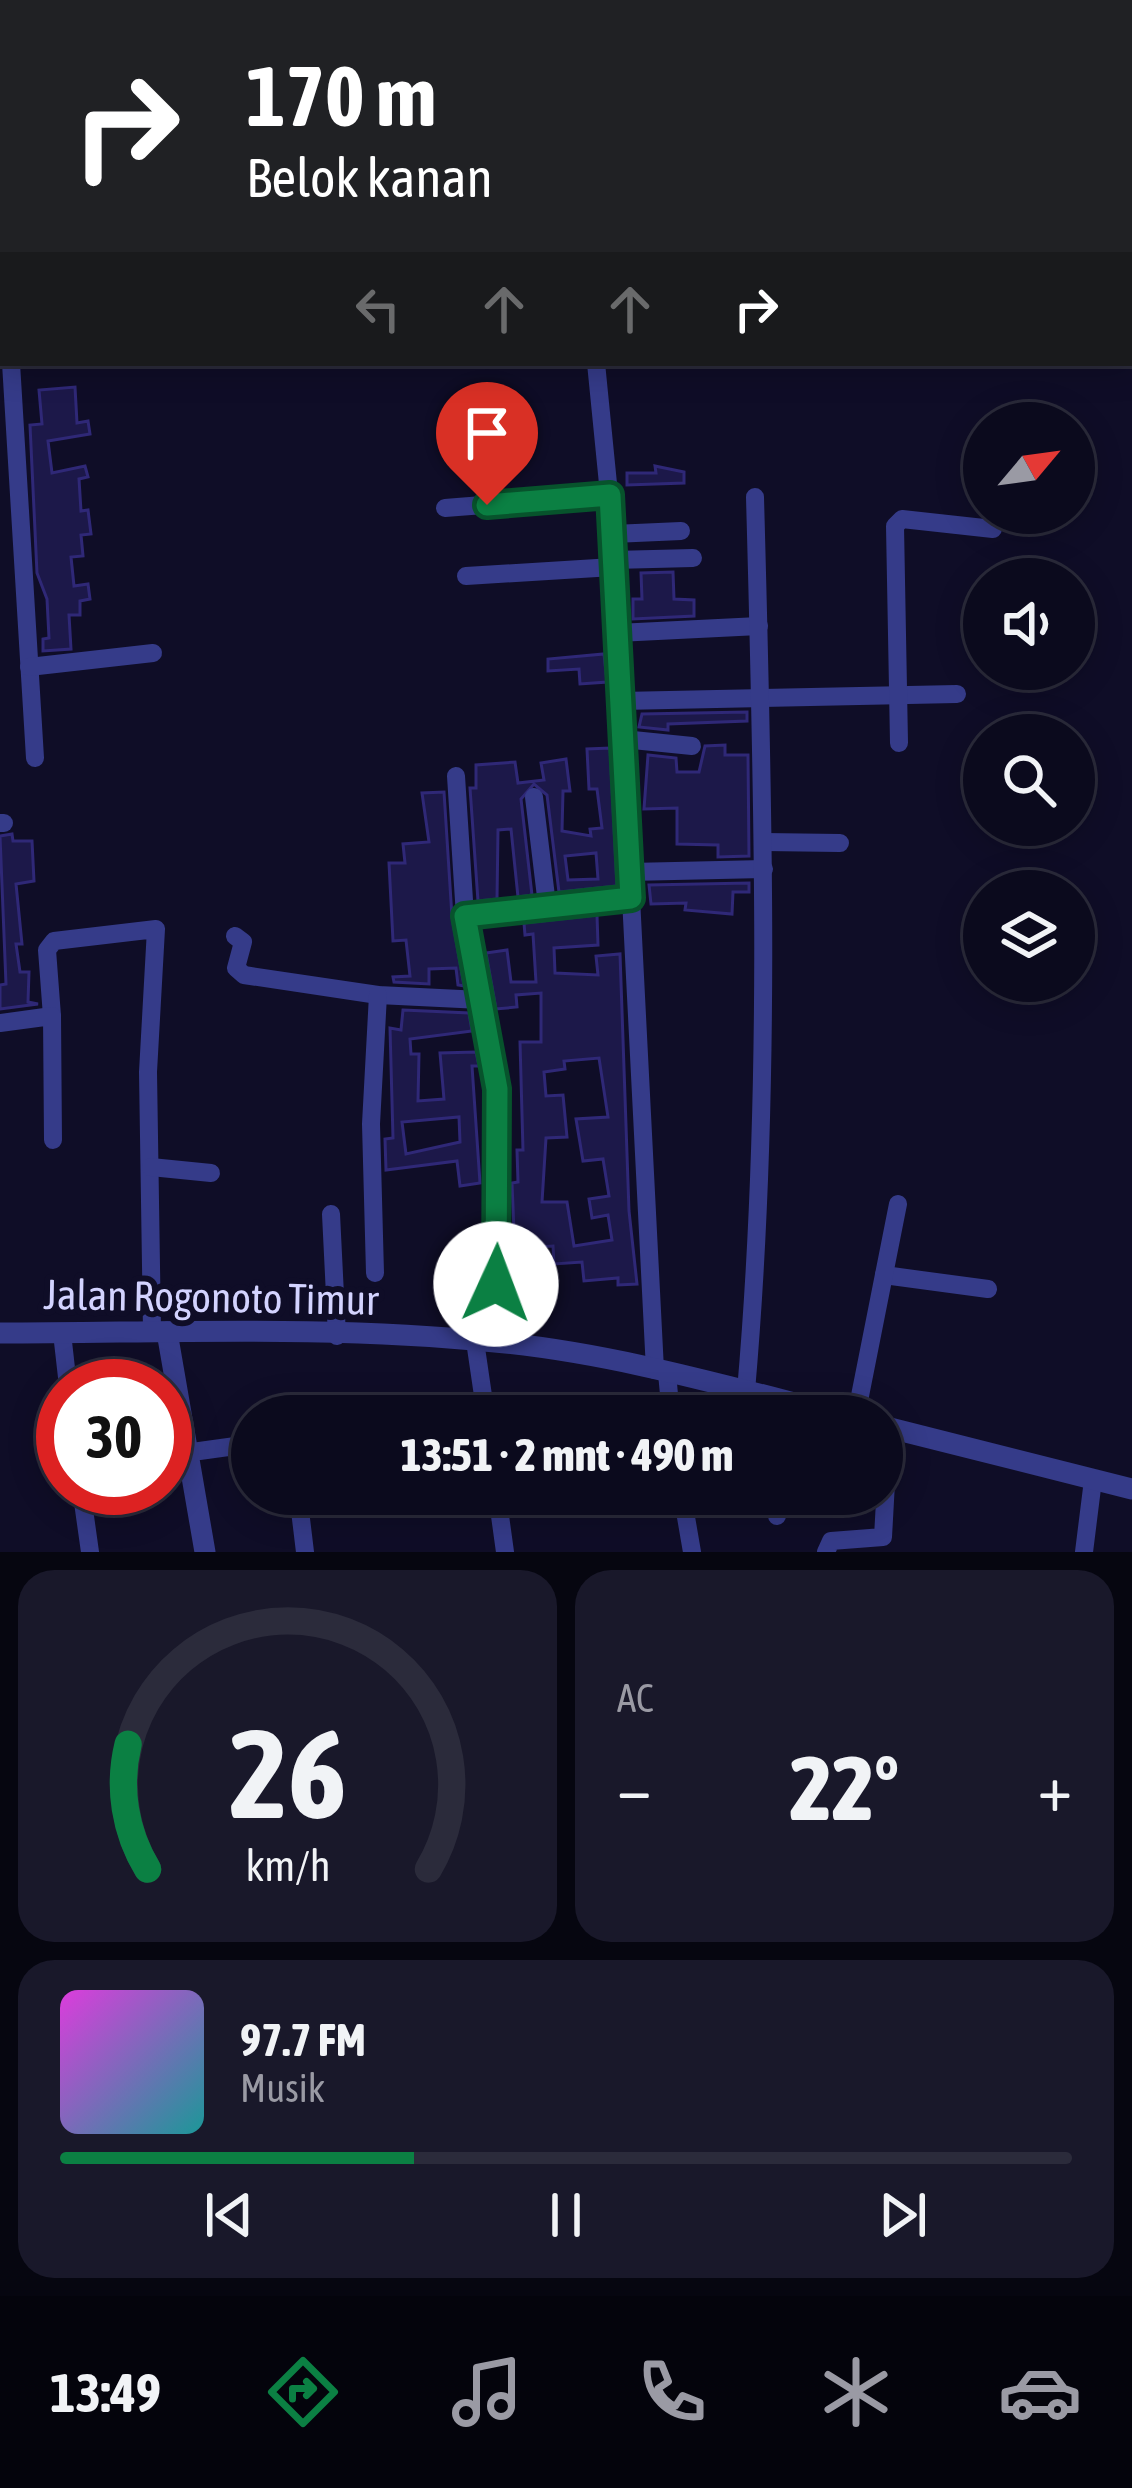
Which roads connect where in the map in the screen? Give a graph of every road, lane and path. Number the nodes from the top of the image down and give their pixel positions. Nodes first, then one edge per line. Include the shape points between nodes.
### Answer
1 (7, 366) edge
2 (596, 366) edge
3 (610, 495) junction
4 (755, 497) dead end
5 (446, 508) dead end
6 (9, 509) edge
7 (963, 525) edge
8 (681, 531) dead end
9 (613, 534) junction
10 (693, 558) dead end
11 (613, 563) junction
12 (466, 576) dead end
13 (759, 626) junction
14 (617, 633) junction
15 (153, 653) dead end
16 (28, 667) junction
17 (760, 694) junction
18 (899, 694) junction
19 (957, 694) dead end
20 (621, 701) junction
21 (623, 740) junction
22 (899, 743) dead end
23 (692, 746) dead end
24 (35, 758) dead end
25 (456, 776) dead end
26 (534, 796) dead end
27 (764, 842) junction
28 (840, 843) dead end
29 (764, 869) junction
30 (630, 872) junction
31 (631, 898) junction
32 (547, 905) junction
33 (465, 916) junction
34 (236, 936) dead end
35 (378, 995) junction
36 (481, 1000) junction
37 (52, 1016) junction
38 (0, 1023) edge
39 (53, 1140) dead end
40 (152, 1167) junction
41 (211, 1173) dead end
42 (898, 1204) dead end
43 (331, 1214) dead end
44 (375, 1273) dead end
45 (884, 1275) junction
46 (988, 1289) dead end
47 (159, 1331) junction
48 (0, 1333) edge
49 (62, 1333) junction
50 (337, 1336) junction
51 (486, 1341) junction
52 (65, 1359) edge
53 (165, 1359) edge
54 (661, 1371) junction
55 (746, 1391) junction
56 (486, 1395) edge
57 (666, 1395) edge
58 (755, 1395) edge
59 (860, 1395) edge
60 (903, 1431) edge
61 (231, 1447) edge
62 (192, 1452) edge
63 (1093, 1480) junction
64 (192, 1488) edge
65 (1132, 1489) edge
66 (85, 1515) edge
67 (301, 1515) edge
68 (499, 1515) edge
69 (686, 1515) edge
70 (884, 1515) edge
71 (90, 1552) edge
72 (205, 1552) edge
73 (305, 1552) edge
74 (505, 1552) edge
75 (692, 1552) edge
76 (826, 1552) edge
77 (1084, 1552) edge

1 - 6 street
2 - 3 street
3 - 5 street
3 - 9 street
4 - 13 street
6 - 16 street
7 - 18 street via 902,519 895,526
8 - 9 street
9 - 11 street
10 - 11 street
11 - 12 street
11 - 14 street
13 - 14 street
13 - 17 street
14 - 20 street
15 - 16 street
16 - 24 street
17 - 18 street
17 - 20 street
17 - 27 street
18 - 19 street
18 - 22 street
20 - 21 street
21 - 23 street
21 - 30 street
25 - 33 street
26 - 32 street
27 - 28 street
27 - 29 street
29 - 30 street
29 - 55 street via 761,1213
30 - 31 street
31 - 32 street
31 - 54 street
32 - 33 street
33 - 36 street
34 - 35 street via 243,942 239,973
35 - 36 street
35 - 44 street
36 - 51 street via 497,1089
37 - 38 street
37 - 39 street
37 - 40 street via 47,950 54,941 156,929
40 - 41 street
40 - 47 street
42 - 45 street
43 - 50 street
45 - 46 street
45 - 59 street
47 - 49 street, Jalan Rogonoto Timur
47 - 50 street, Jalan Rogonoto Timur
47 - 53 street
48 - 49 street, Jalan Rogonoto Timur
49 - 52 street
50 - 51 street, Jalan Rogonoto Timur
51 - 54 street, Jalan Rogonoto Timur
51 - 56 street
54 - 55 street, Jalan Rogonoto Timur
54 - 57 street
55 - 58 street, Jalan Rogonoto Timur
60 - 63 street
61 - 62 street
63 - 65 street
63 - 77 street
64 - 72 street
66 - 71 street
67 - 73 street
68 - 74 street
69 - 75 street
70 - 76 street via 883,1537 840,1538

